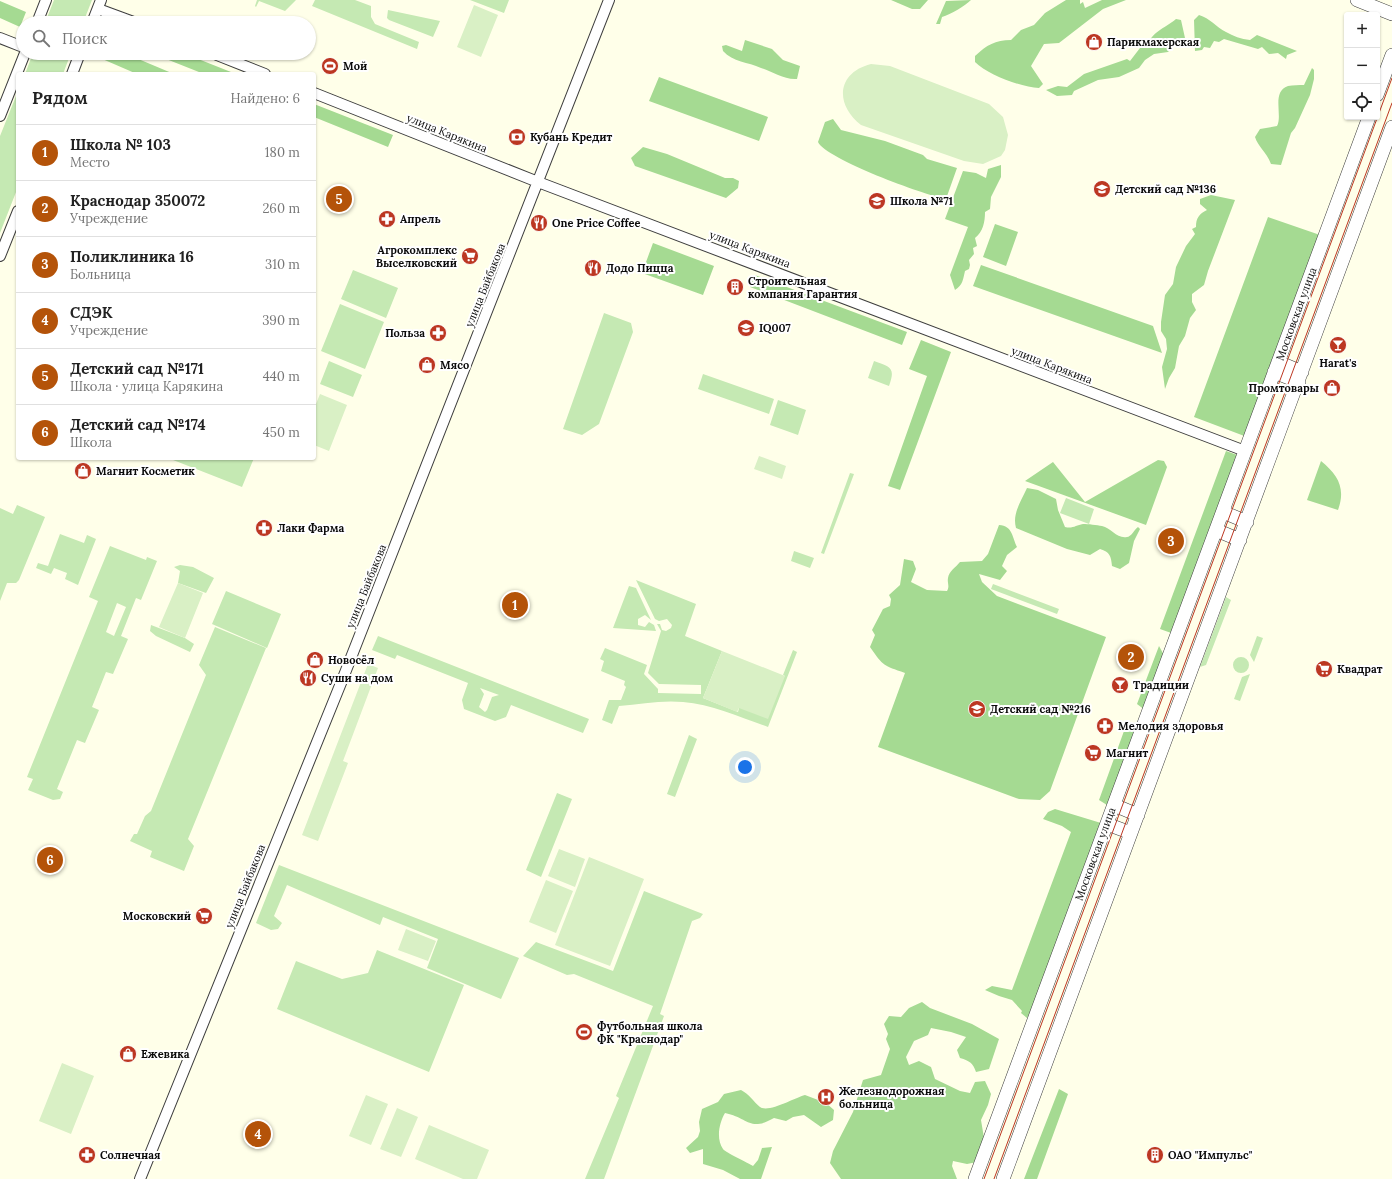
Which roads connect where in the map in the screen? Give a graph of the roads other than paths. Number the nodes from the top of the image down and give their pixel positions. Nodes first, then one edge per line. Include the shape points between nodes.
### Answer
1 (46, 0) edge
2 (609, 0) edge
3 (1357, 0) edge
4 (99, 4) edge
5 (1392, 14) edge
6 (40, 16) edge
7 (95, 16) edge
8 (122, 16) edge
9 (0, 38) edge
10 (16, 44) edge
11 (1392, 55) edge
12 (22, 60) edge
13 (77, 60) edge
14 (230, 60) edge
15 (17, 72) edge
16 (73, 72) edge
17 (260, 72) edge
18 (16, 76) edge
19 (1380, 88) edge
20 (316, 94) edge
21 (0, 116) edge
22 (1368, 120) edge
23 (1392, 127) edge
24 (538, 182) junction
25 (16, 216) edge
26 (0, 256) edge
27 (1276, 367) junction
28 (1301, 377) junction
29 (1245, 451) junction
30 (1223, 512) junction
31 (1247, 522) junction
32 (1216, 530) junction
33 (1240, 540) junction
34 (1114, 805) junction
35 (1138, 815) junction
36 (1107, 824) junction
37 (1131, 833) junction
38 (140, 1179) edge
39 (975, 1179) edge
40 (1003, 1179) edge

1 - 6 street
2 - 24 street, улица Байбакова
3 - 5 street
4 - 7 street
4 - 8 street
9 - 10 street
11 - 19 street
12 - 15 street
13 - 16 street
14 - 17 street
18 - 21 street
20 - 24 street, улица Карякина
22 - 27 street, Московская улица
23 - 28 street
24 - 29 street, улица Карякина
24 - 38 street, улица Байбакова via 343,678
25 - 26 street
27 - 28 street
27 - 29 street, Московская улица
28 - 31 street
29 - 30 street, Московская улица
30 - 31 street
30 - 32 street, Московская улица
31 - 33 street
32 - 33 street
32 - 34 street, Московская улица
33 - 35 street
34 - 35 street
34 - 36 street, Московская улица
35 - 37 street
36 - 37 street
36 - 39 street, Московская улица
37 - 40 street

